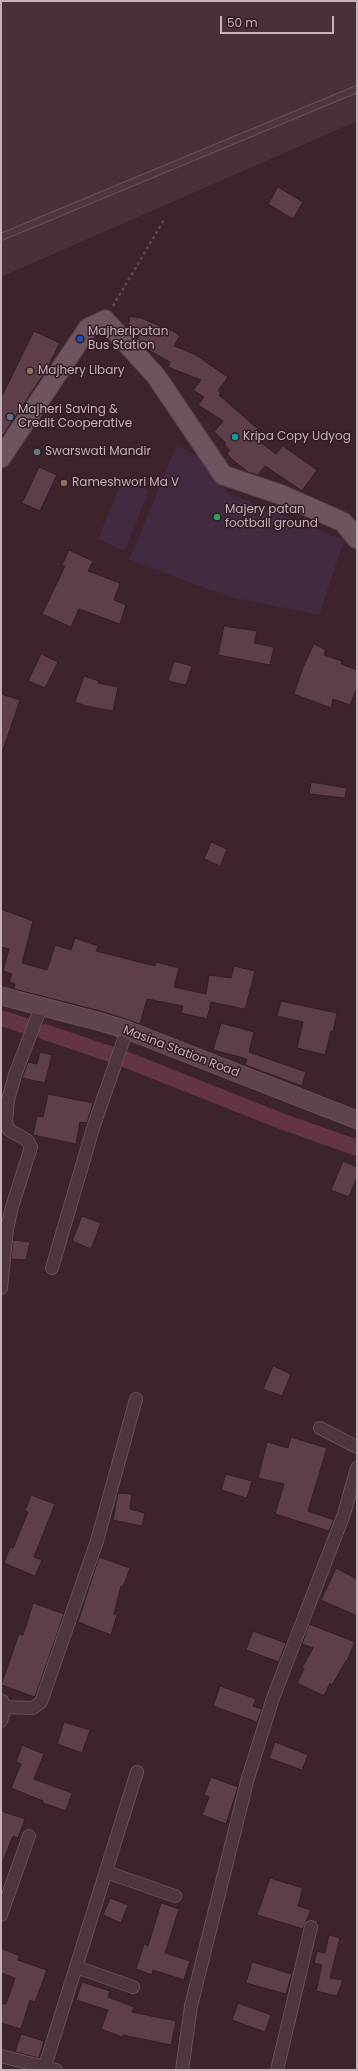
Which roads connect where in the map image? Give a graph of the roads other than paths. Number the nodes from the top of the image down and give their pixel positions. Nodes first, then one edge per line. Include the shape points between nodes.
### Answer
1 (357, 89) edge
2 (1, 237) edge
3 (1, 458) edge
4 (357, 539) edge
5 (1, 996) edge
6 (41, 1007) junction
7 (127, 1030) junction
8 (357, 1120) edge
9 (52, 1268) dead end
10 (1, 1288) edge
11 (136, 1399) dead end
12 (320, 1428) dead end
13 (357, 1447) edge
14 (357, 1468) edge
15 (3, 1704) edge
16 (1, 1721) edge
17 (137, 1772) dead end
18 (29, 1836) dead end
19 (106, 1872) junction
20 (174, 1896) dead end
21 (1, 1916) edge
22 (311, 1927) dead end
23 (76, 1966) junction
24 (132, 1987) dead end
25 (1, 2056) edge
26 (50, 2068) edge
27 (182, 2070) edge
28 (276, 2070) edge

1 - 2 lane
3 - 4 main road via 88,328 105,320 156,376 223,474 282,495 343,522
5 - 6 street, Masina Station Road
6 - 7 street, Masina Station Road
6 - 10 street via 8,1100 6,1122 9,1130 27,1140 31,1148 7,1229
7 - 8 street, Masina Station Road
7 - 9 street via 94,1125
11 - 15 street via 97,1541 41,1702 33,1708
12 - 13 street
14 - 27 street via 342,1521 272,1698 248,1778 191,2006
15 - 16 street
17 - 19 street
18 - 21 street
19 - 20 street
19 - 23 street
22 - 28 street
23 - 24 street
23 - 26 street
25 - 26 street

